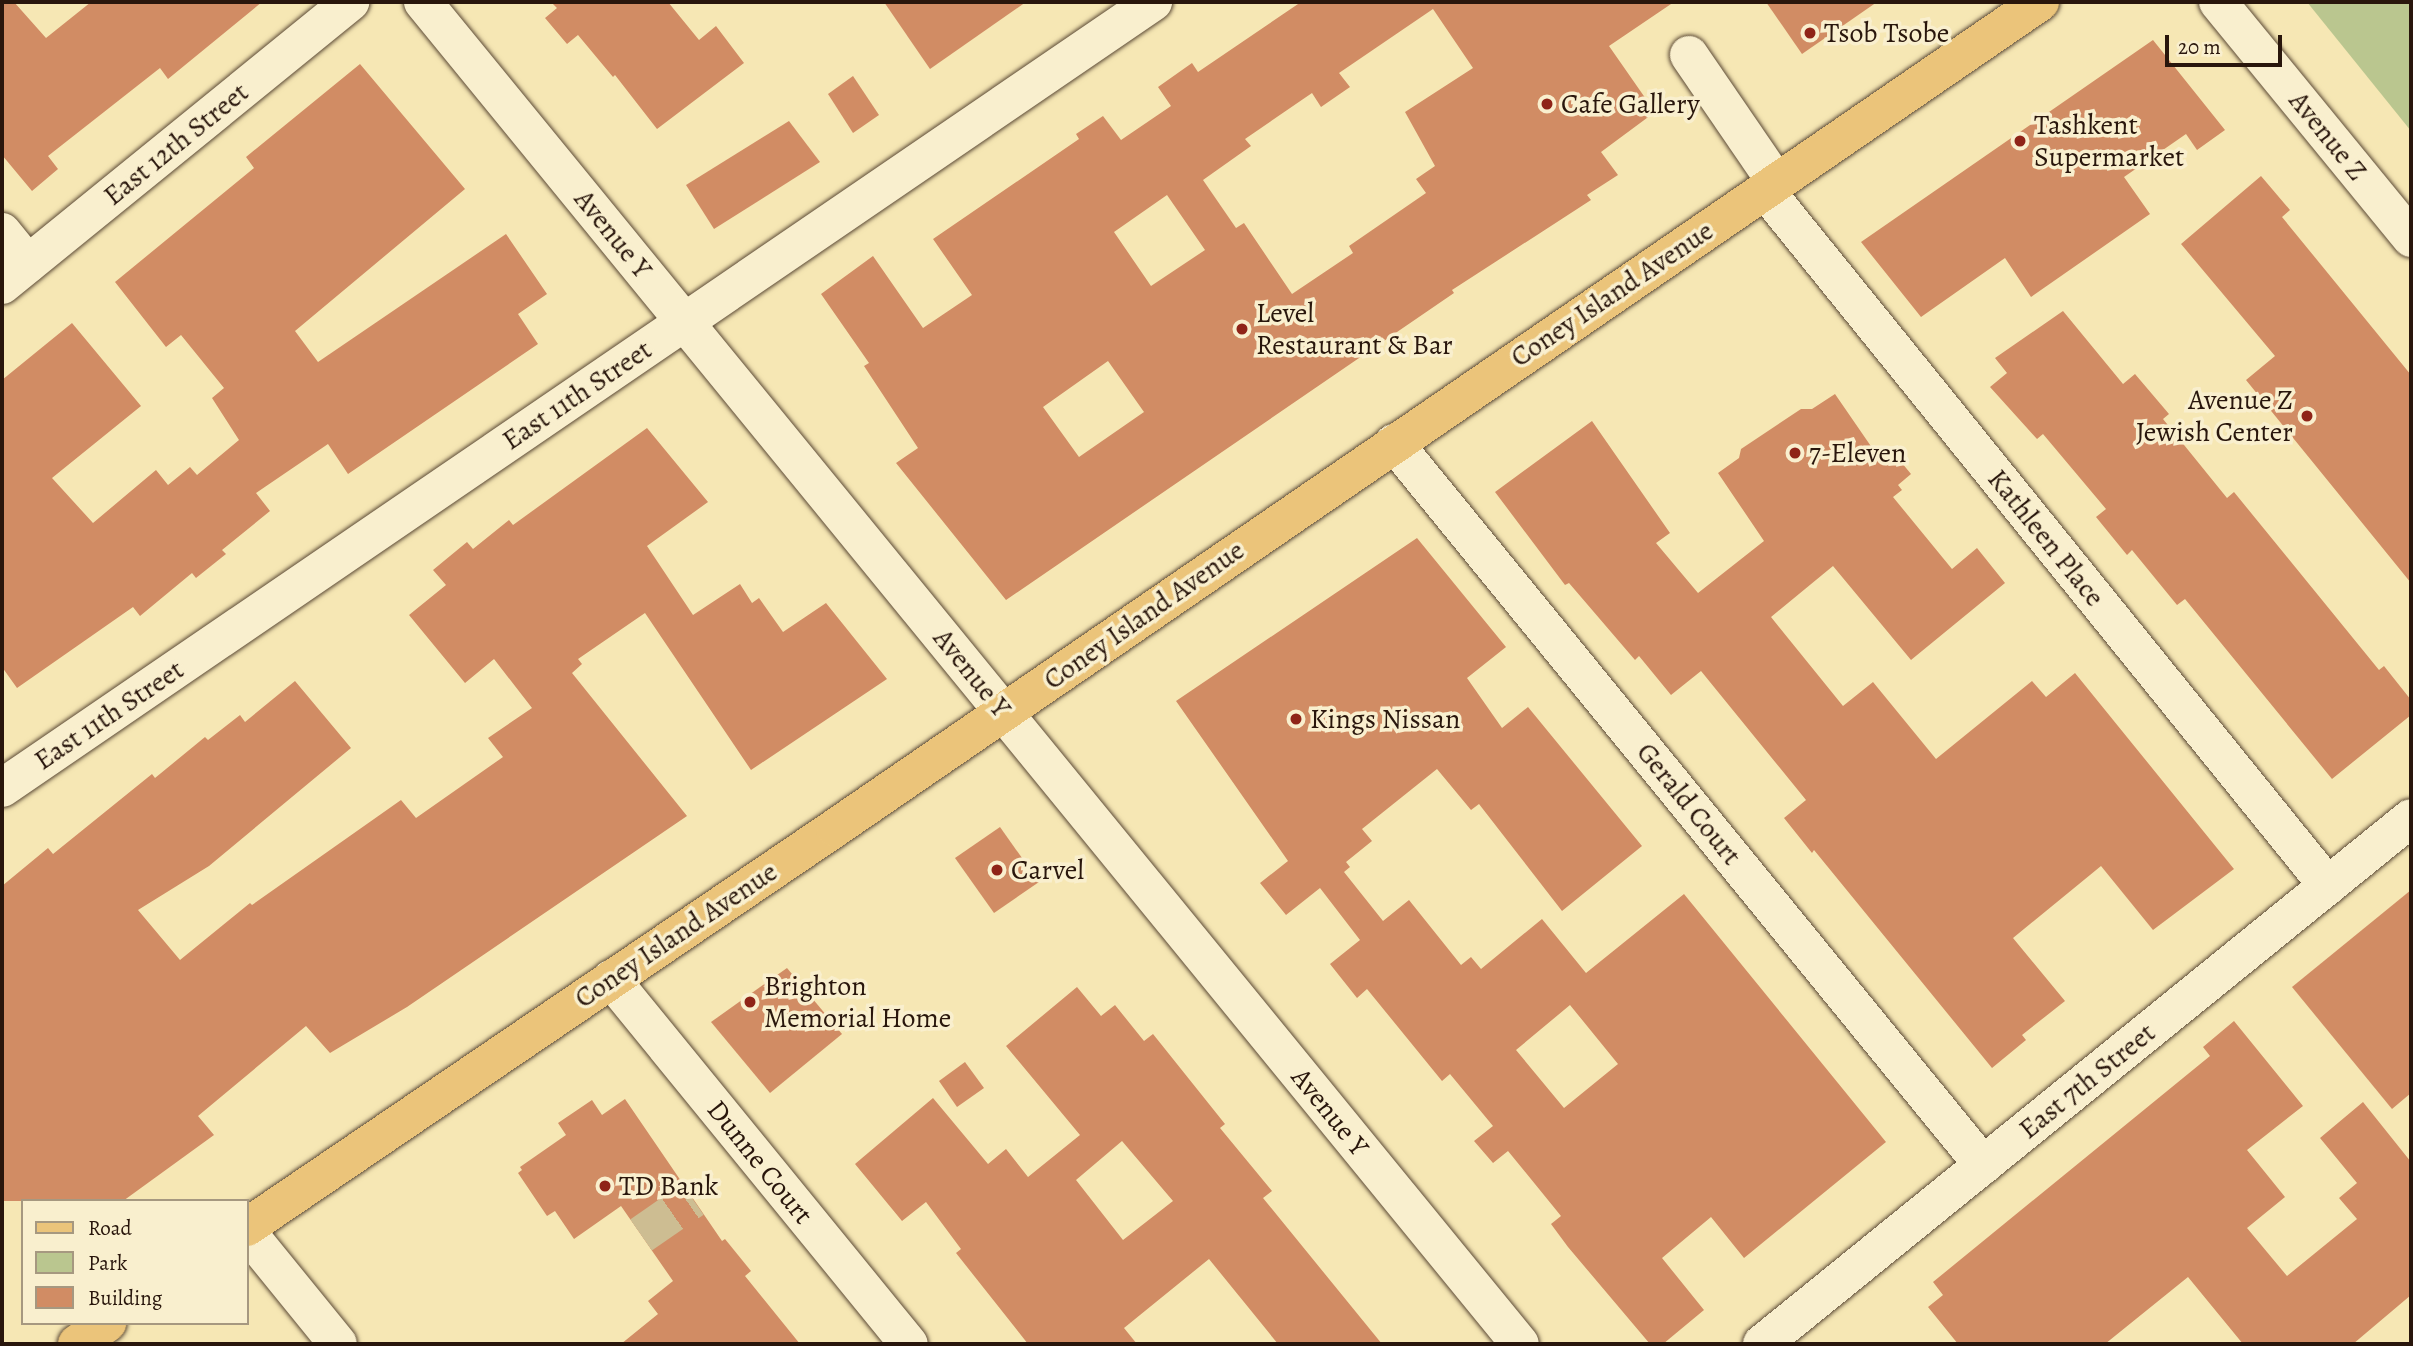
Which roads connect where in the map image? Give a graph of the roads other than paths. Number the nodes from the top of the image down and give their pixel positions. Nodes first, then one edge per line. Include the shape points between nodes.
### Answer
1 (350, 2) edge
2 (423, 2) edge
3 (1153, 2) edge
4 (2040, 2) edge
5 (2218, 2) edge
6 (1689, 55) dead end
7 (1771, 186) junction
8 (2, 232) edge
9 (2411, 238) edge
10 (15, 275) edge
11 (685, 322) junction
12 (1394, 443) junction
13 (1004, 712) junction
14 (2, 788) edge
15 (2411, 818) edge
16 (2328, 886) junction
17 (611, 979) junction
18 (1983, 1165) junction
19 (248, 1228) edge
20 (248, 1230) edge
21 (104, 1325) edge
22 (77, 1344) edge
23 (338, 1344) edge
24 (909, 1344) edge
25 (1520, 1344) edge
26 (1762, 1344) edge

1 - 10 street, East 12th Street
2 - 11 street, Avenue Y
3 - 11 street, East 11th Street
4 - 7 main road, Coney Island Avenue
5 - 9 street, Avenue Z
6 - 7 street, Kathleen Place
7 - 12 main road, Coney Island Avenue
7 - 16 street, Kathleen Place
8 - 10 street
11 - 13 street, Avenue Y
11 - 14 street, East 11th Street
12 - 13 main road, Coney Island Avenue
12 - 18 street, Gerald Court
13 - 17 main road, Coney Island Avenue
13 - 25 street, Avenue Y
15 - 16 street, East 7th Street
16 - 18 street, East 7th Street
17 - 19 main road, Coney Island Avenue
17 - 24 street, Dunne Court
18 - 26 street, East 7th Street
20 - 23 street
21 - 22 main road

